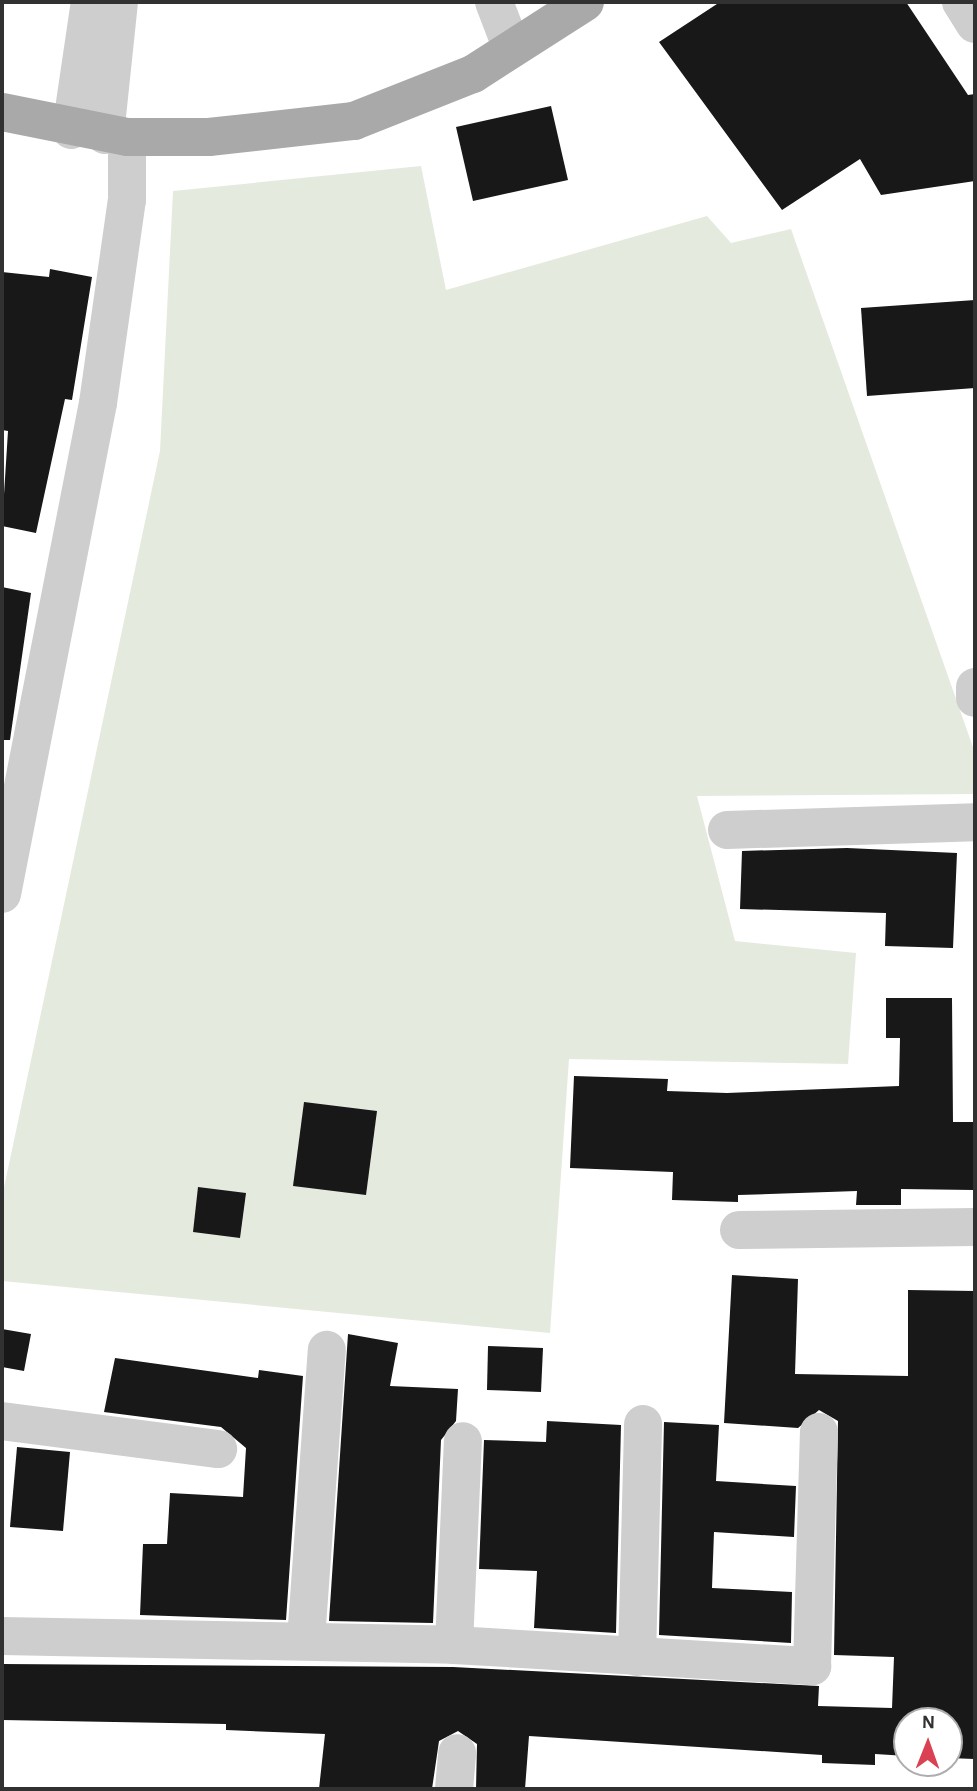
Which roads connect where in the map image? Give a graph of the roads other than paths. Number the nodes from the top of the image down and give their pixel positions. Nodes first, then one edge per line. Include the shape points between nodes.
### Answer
1 (90, 2) edge
2 (119, 2) edge
3 (495, 2) edge
4 (585, 2) edge
5 (961, 2) edge
6 (975, 24) edge
7 (512, 49) junction
8 (2, 112) edge
9 (101, 134) junction
10 (975, 687) edge
11 (975, 698) edge
12 (975, 822) edge
13 (727, 830) dead end
14 (2, 894) edge
15 (975, 1227) edge
16 (739, 1230) dead end
17 (327, 1350) dead end
18 (2, 1421) edge
19 (643, 1424) dead end
20 (819, 1432) dead end
21 (463, 1441) dead end
22 (218, 1449) dead end
23 (2, 1636) edge
24 (306, 1640) junction
25 (454, 1645) junction
26 (637, 1657) junction

1 - 9 street
2 - 9 street
3 - 7 street
4 - 7 main road
5 - 6 street
7 - 9 main road via 473,74 354,121 209,137
8 - 9 main road
9 - 14 street via 127,200 98,403
10 - 11 street
12 - 13 street
15 - 16 street
17 - 24 street
18 - 22 street
19 - 26 street
20 - 26 street via 812,1666
21 - 25 street
23 - 24 street
24 - 25 street
25 - 26 street

